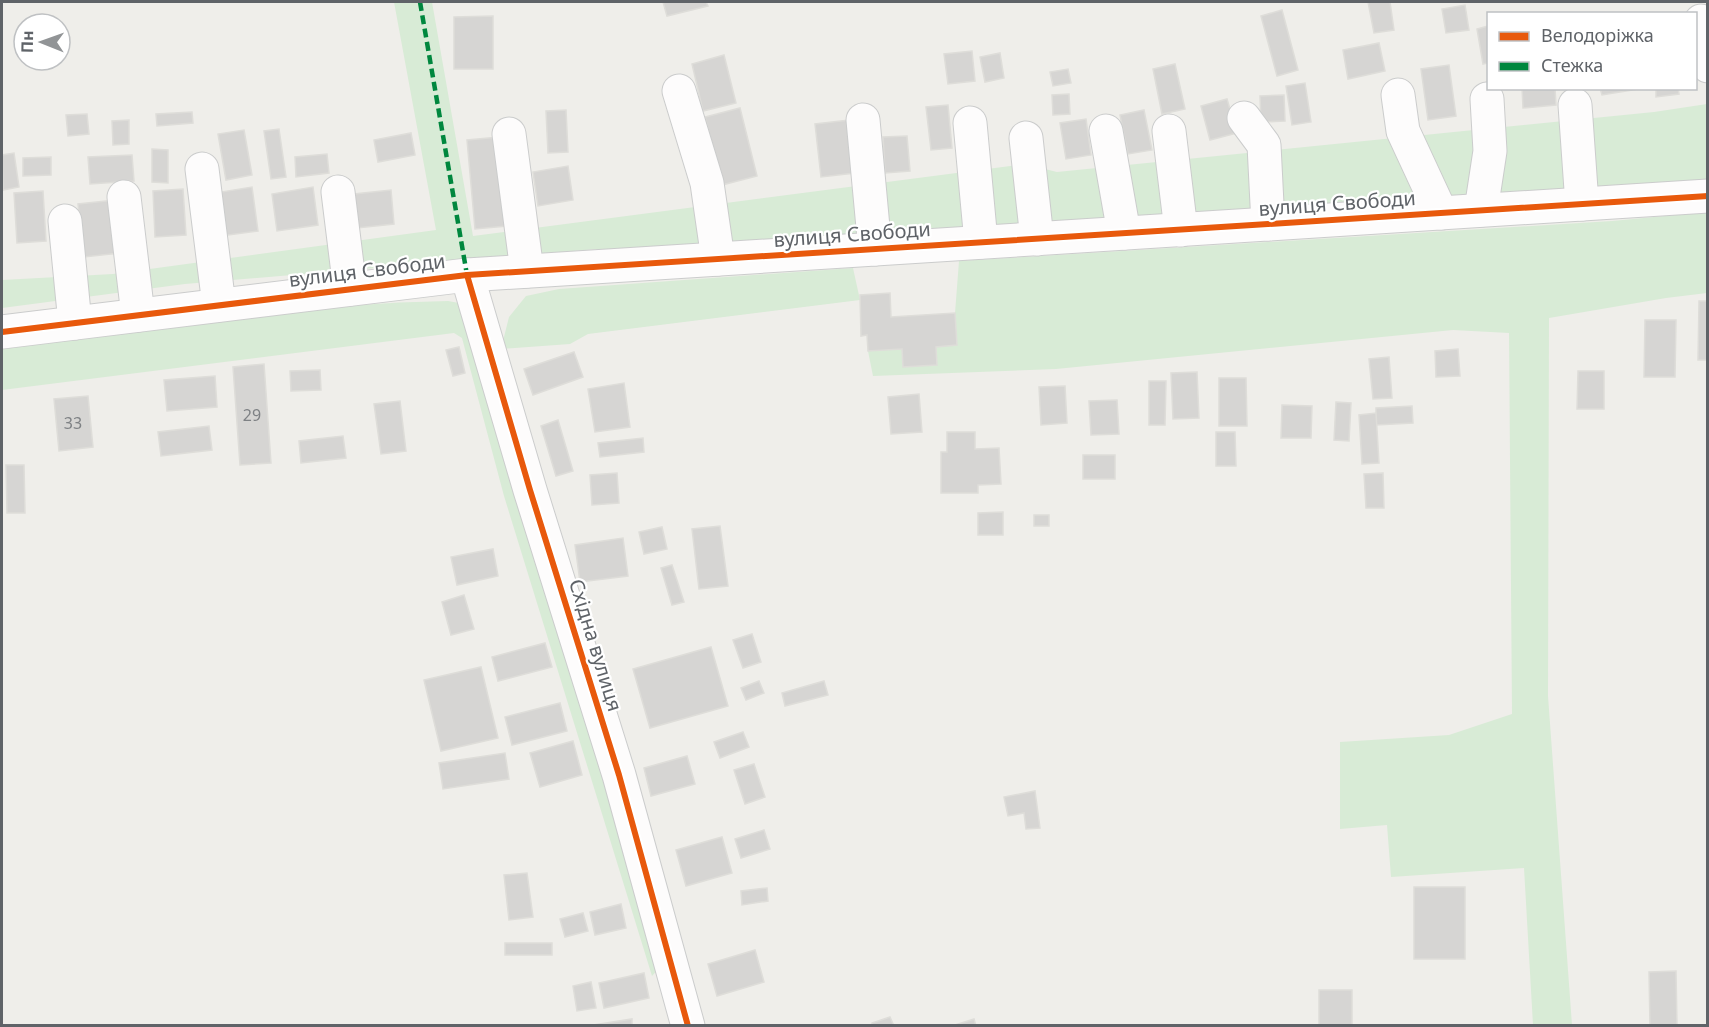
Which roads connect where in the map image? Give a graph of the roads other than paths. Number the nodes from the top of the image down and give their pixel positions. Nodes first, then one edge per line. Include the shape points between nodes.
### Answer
1 (1701, 21) dead end
2 (1707, 66) edge
3 (679, 91) dead end
4 (1398, 95) dead end
5 (1486, 99) dead end
6 (1575, 105) dead end
7 (1244, 118) dead end
8 (863, 120) dead end
9 (970, 123) dead end
10 (1168, 130) dead end
11 (1106, 131) dead end
12 (509, 134) dead end
13 (1026, 138) dead end
14 (202, 169) dead end
15 (338, 192) dead end
16 (1707, 196) edge
17 (124, 197) dead end
18 (1582, 204) junction
19 (1481, 210) junction
20 (1441, 213) junction
21 (65, 221) dead end
22 (1268, 224) junction
23 (1181, 230) junction
24 (1124, 233) junction
25 (1037, 239) junction
26 (981, 242) junction
27 (875, 249) junction
28 (718, 259) junction
29 (527, 271) junction
30 (467, 275) junction
31 (350, 289) junction
32 (219, 305) junction
33 (138, 315) junction
34 (75, 323) junction
35 (2, 332) edge
36 (688, 1026) edge

1 - 2 street
3 - 28 street via 707,183
4 - 20 street via 1403,131
5 - 19 street via 1490,151
6 - 18 street
7 - 22 street via 1264,144
8 - 27 street
9 - 26 street
10 - 23 street
11 - 24 street
12 - 29 street
13 - 25 street
14 - 32 street
15 - 31 street
16 - 18 street, вулиця Свободи
17 - 33 street
18 - 19 street, вулиця Свободи
19 - 20 street, вулиця Свободи
20 - 22 street, вулиця Свободи
21 - 34 street
22 - 23 street, вулиця Свободи
23 - 24 street, вулиця Свободи
24 - 25 street, вулиця Свободи
25 - 26 street, вулиця Свободи
26 - 27 street, вулиця Свободи
27 - 28 street, вулиця Свободи
28 - 29 street, вулиця Свободи
29 - 30 street, вулиця Свободи
30 - 31 street, вулиця Свободи
30 - 36 street, Східна вулиця via 619,775
31 - 32 street, вулиця Свободи
32 - 33 street, вулиця Свободи
33 - 34 street, вулиця Свободи
34 - 35 street, вулиця Свободи

